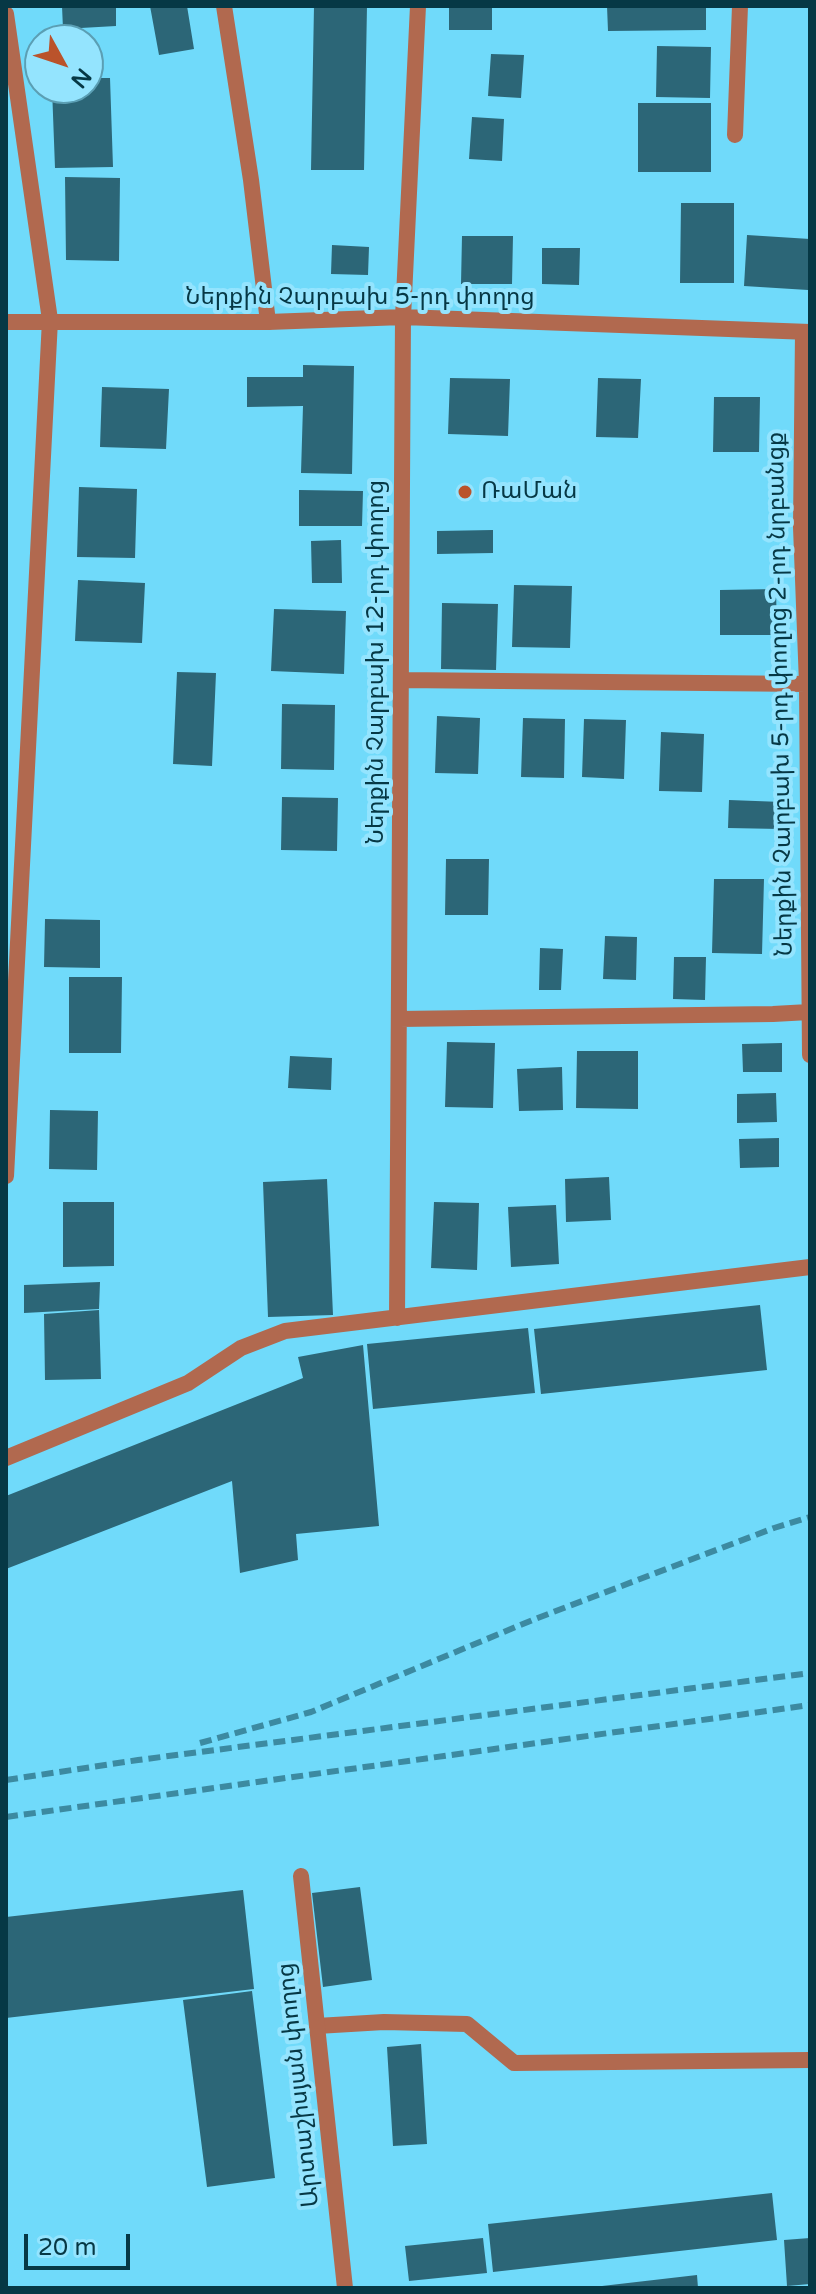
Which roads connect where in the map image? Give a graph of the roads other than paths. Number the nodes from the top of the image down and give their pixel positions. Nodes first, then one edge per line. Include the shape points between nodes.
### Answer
1 (224, 6) edge
2 (418, 6) edge
3 (740, 6) edge
4 (6, 14) edge
5 (735, 135) dead end
6 (403, 317) junction
7 (50, 320) junction
8 (6, 322) edge
9 (268, 322) junction
10 (806, 332) edge
11 (401, 680) junction
12 (807, 684) junction
13 (809, 1012) edge
14 (399, 1019) junction
15 (810, 1055) edge
16 (6, 1176) edge
17 (810, 1267) edge
18 (397, 1318) junction
19 (6, 1458) edge
20 (301, 1876) dead end
21 (317, 2026) junction
22 (810, 2060) edge
23 (345, 2288) edge

1 - 9 street
2 - 6 street, Ներքին Չարբախ 12-րդ փողոց
3 - 5 street
4 - 7 street
6 - 9 street, Ներքին Չարբախ 5-րդ փողոց
6 - 10 street, Ներքին Չարբախ 5-րդ փողոց
6 - 11 street, Ներքին Չարբախ 12-րդ փողոց
7 - 8 street, Ներքին Չարբախ 5-րդ փողոց
7 - 9 street, Ներքին Չարբախ 5-րդ փողոց
7 - 16 street
10 - 12 street, Ներքին Չարբախ 5-րդ փողոց 2-րդ նրբանցք via 801,527
11 - 12 street
11 - 14 street, Ներքին Չարբախ 12-րդ փողոց
12 - 13 street, Ներքին Չարբախ 5-րդ փողոց 2-րդ նրբանցք
13 - 14 street
13 - 15 street, Ներքին Չարբախ 5-րդ փողոց 2-րդ նրբանցք
14 - 18 street, Ներքին Չարբախ 12-րդ փողոց
17 - 18 street
18 - 19 street via 285,1331 241,1348 188,1383
20 - 21 street, Արտաշիսյան փողոց
21 - 22 street via 467,2024 514,2063
21 - 23 street, Արտաշիսյան փողոց

